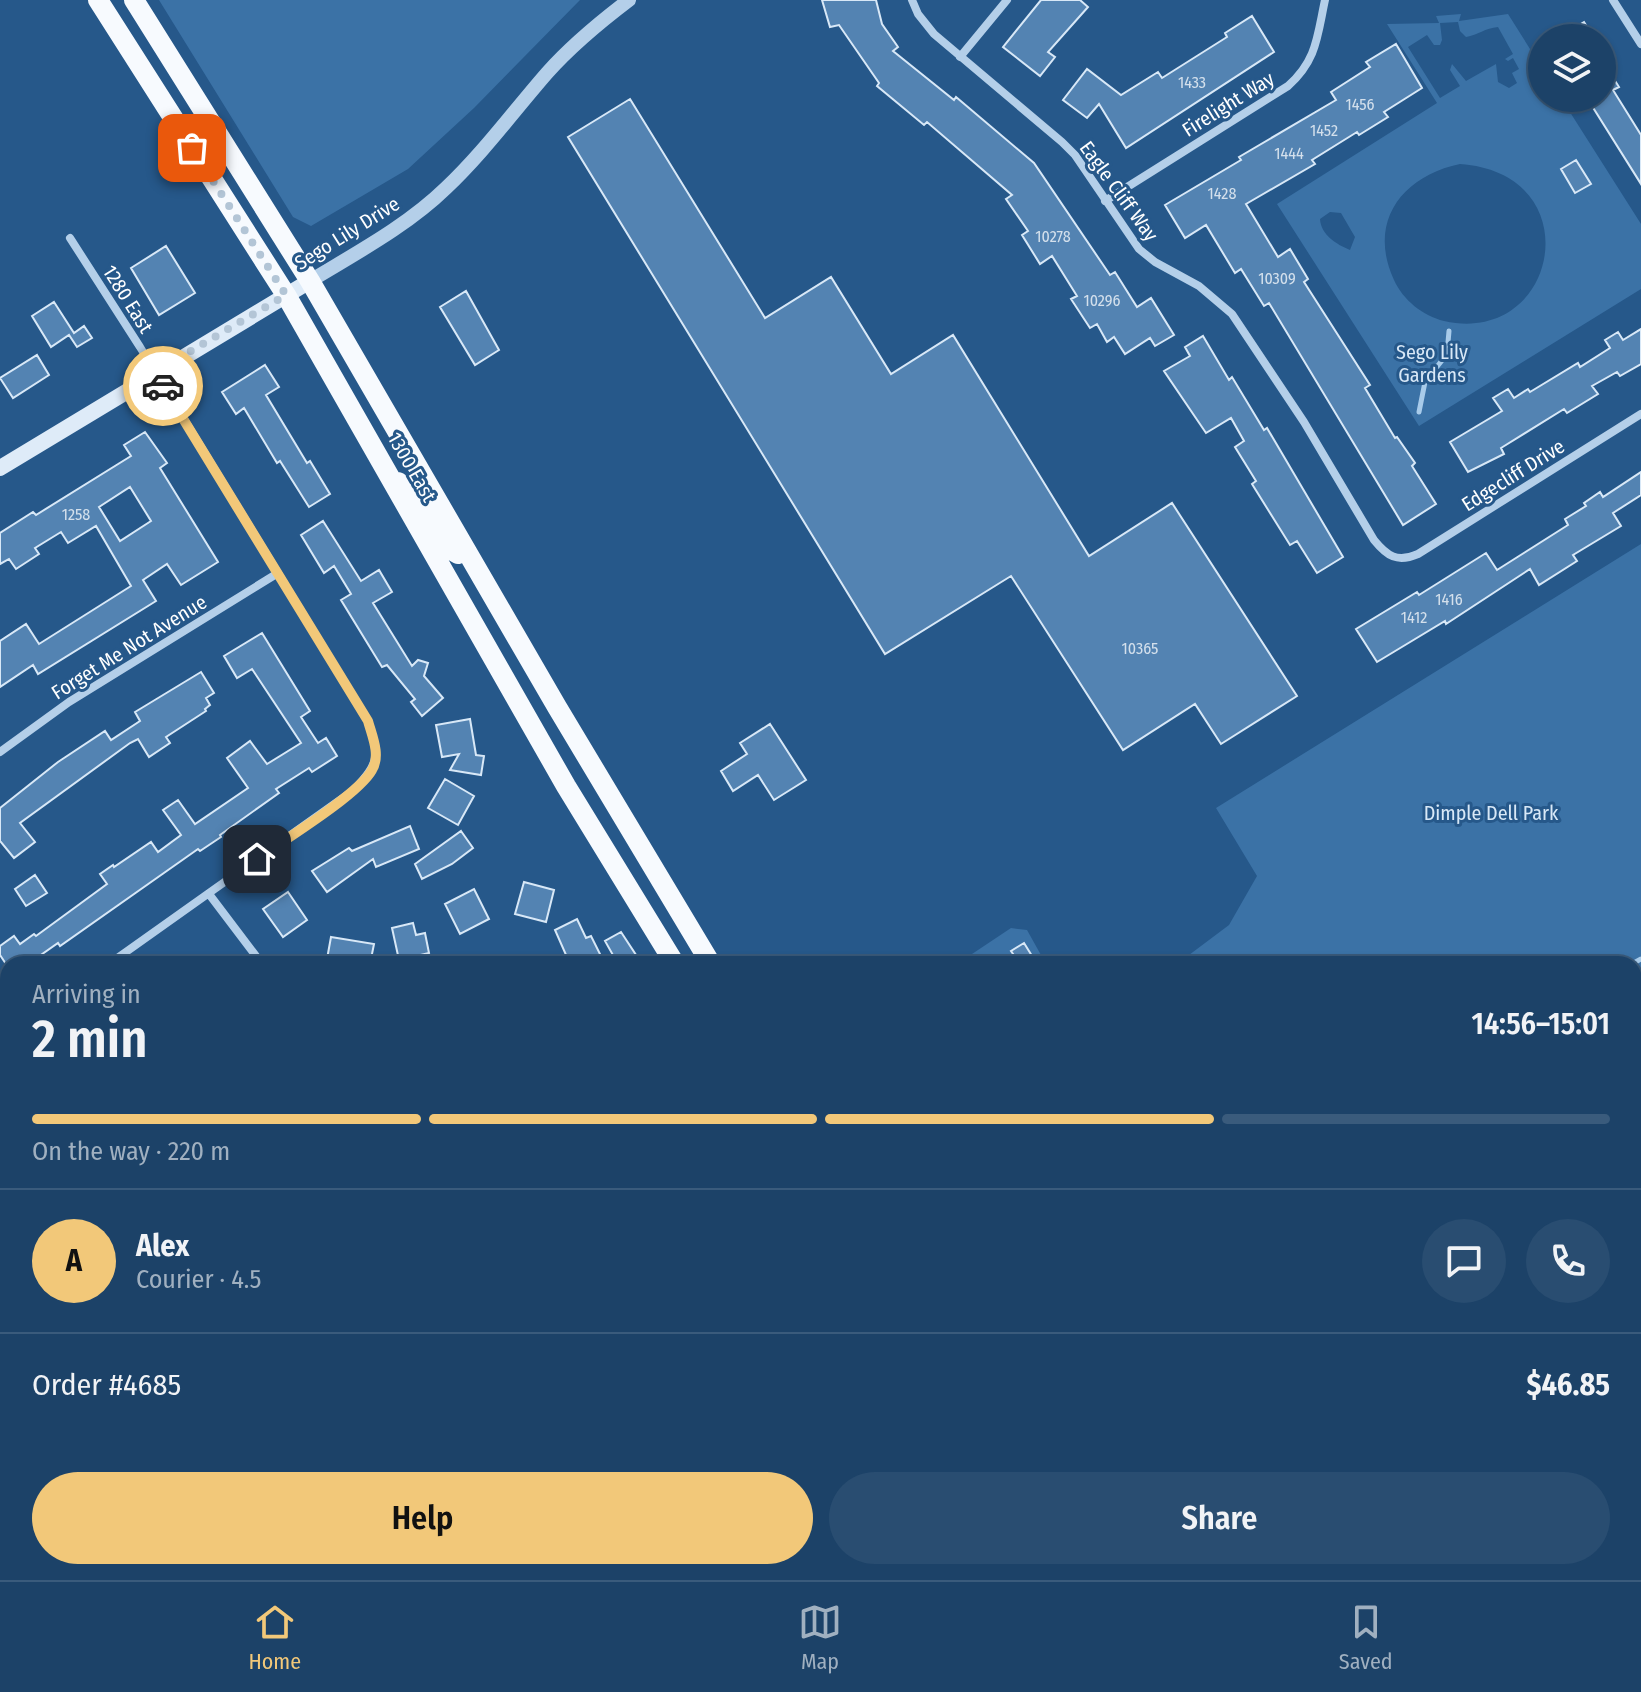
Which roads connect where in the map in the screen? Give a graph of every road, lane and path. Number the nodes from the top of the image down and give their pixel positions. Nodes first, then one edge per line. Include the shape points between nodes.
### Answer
1 (98, 0) edge
2 (134, 0) edge
3 (629, 0) edge
4 (912, 0) edge
5 (1007, 0) edge
6 (1325, 0) edge
7 (1613, 0) edge
8 (1641, 44) edge
9 (960, 57) junction
10 (1105, 201) junction
11 (70, 238) dead end
12 (310, 281) junction
13 (286, 295) junction
14 (155, 372) junction
15 (1641, 414) edge
16 (0, 468) edge
17 (388, 475) junction
18 (468, 556) junction
19 (1400, 559) joint
20 (278, 573) junction
21 (0, 752) edge
22 (209, 894) junction
23 (120, 956) edge
24 (256, 956) edge
25 (670, 956) edge
26 (706, 956) edge

1 - 13 main road, 1300 East
2 - 12 main road, 1300 East
3 - 12 street, Sego Lily Drive via 576,43 446,189 409,219
4 - 9 street, Eagle Cliff Way via 934,34
5 - 9 street
6 - 10 street, Firelight Way via 1311,59 1288,86
7 - 8 street
9 - 10 street, Eagle Cliff Way via 1062,142
10 - 19 street, Eagle Cliff Way via 1139,249 1199,286 1232,314 1374,540 1387,555
11 - 14 street, 1280 East
12 - 13 main road, Sego Lily Drive
12 - 18 main road, 1300 East
13 - 14 main road, Sego Lily Drive
13 - 17 main road, 1300 East
14 - 16 main road, Sego Lily Drive
14 - 20 street, 1280 East
15 - 19 street, Edgecliff Drive via 1418,554
17 - 18 main road via 409,488 449,549
17 - 25 main road, 1300 East
18 - 26 main road, 1300 East
20 - 21 street, Forget Me Not Avenue via 69,702
20 - 22 street, 1280 East via 368,721 376,749 373,769 354,790
22 - 23 street
22 - 24 street

